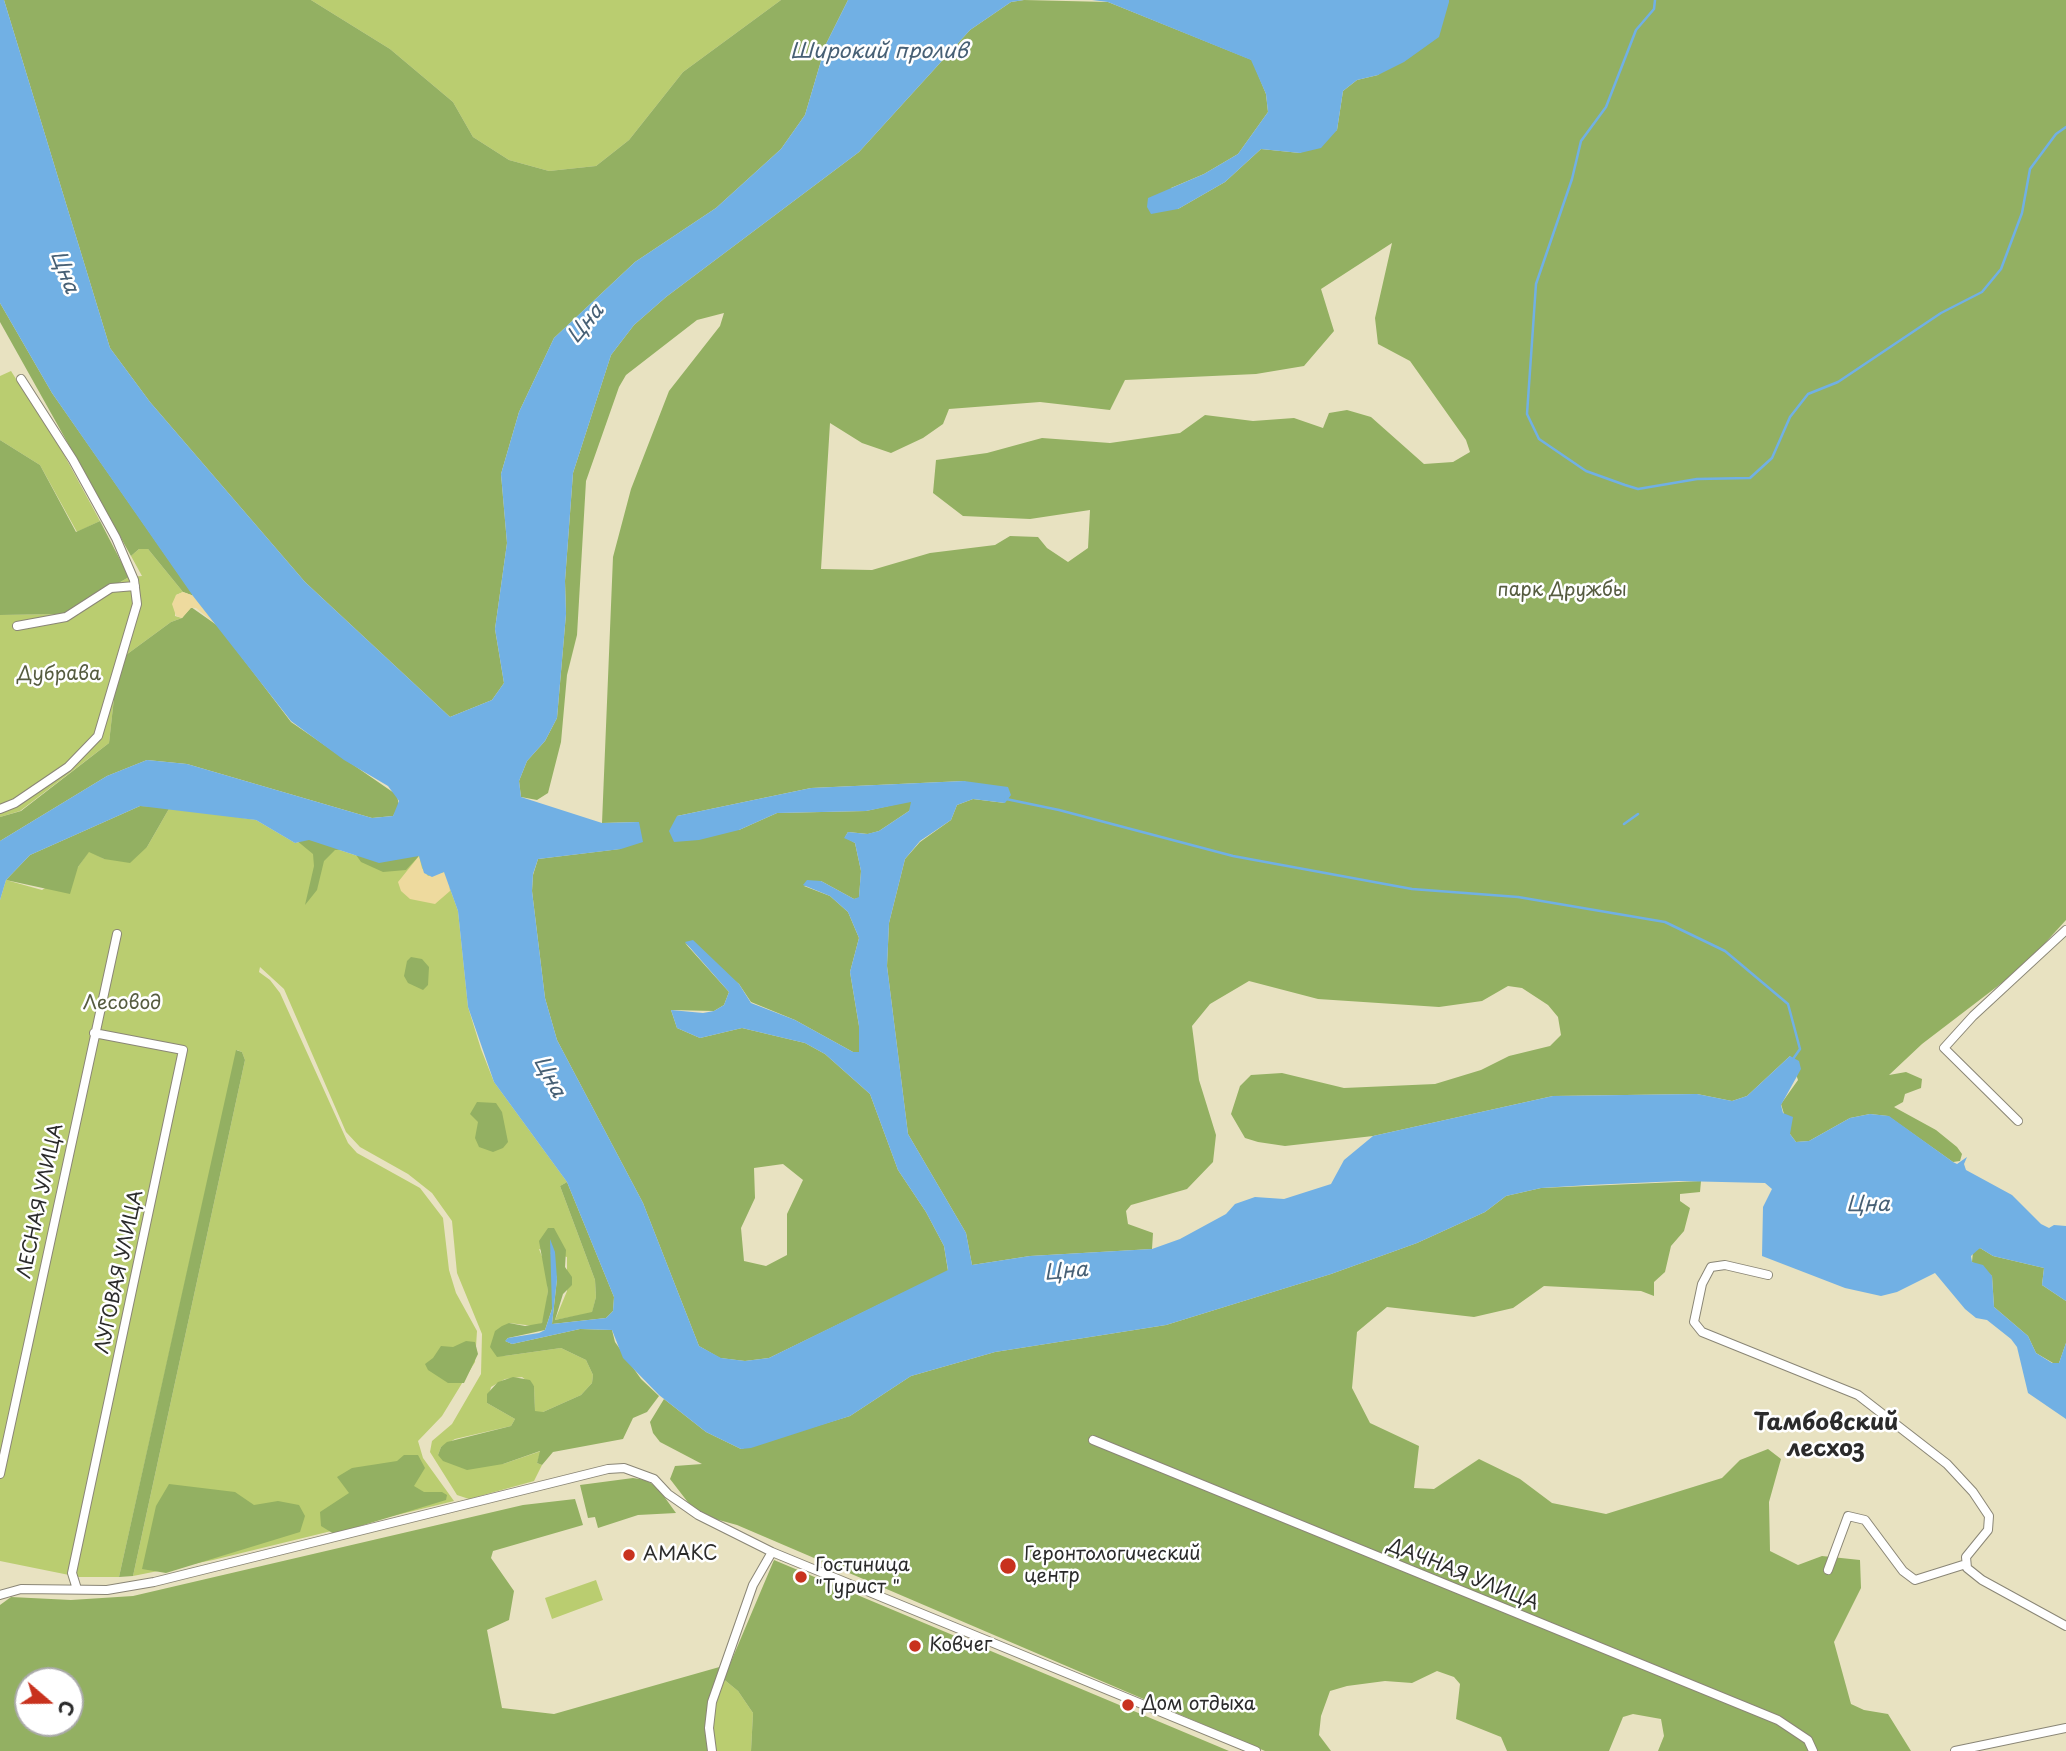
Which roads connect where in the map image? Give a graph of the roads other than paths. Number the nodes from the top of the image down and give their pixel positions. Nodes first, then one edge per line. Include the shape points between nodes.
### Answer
1 (20, 379) dead end
2 (135, 586) junction
3 (17, 626) dead end
4 (0, 809) edge
5 (2066, 930) edge
6 (117, 934) dead end
7 (94, 1033) junction
8 (2018, 1121) dead end
9 (1768, 1275) dead end
10 (1093, 1440) dead end
11 (0, 1474) edge
12 (772, 1552) junction
13 (1966, 1564) junction
14 (1828, 1570) dead end
15 (77, 1589) junction
16 (0, 1595) edge
17 (2066, 1626) edge
18 (2066, 1728) edge
19 (712, 1751) edge
20 (1256, 1751) edge
21 (1813, 1751) edge
22 (1955, 1751) edge

1 - 2 street via 73,460 116,538
2 - 3 street via 111,588 66,617
2 - 4 street via 137,604 131,630 99,736 68,767
5 - 8 street via 1944,1048
6 - 7 street, ЛЕСНАЯ УЛИЦА
7 - 11 street, ЛЕСНАЯ УЛИЦА
7 - 15 street, ЛУГОВАЯ УЛИЦА via 183,1050 72,1573
9 - 13 street via 1725,1265 1711,1267 1702,1284 1694,1322 1702,1332 1858,1395 1947,1464 1989,1516 1987,1530
10 - 21 street, ДАЧНАЯ УЛИЦА via 1778,1720 1808,1740
12 - 15 street via 698,1515 654,1479 624,1468 153,1582 107,1590
12 - 19 street via 752,1585 712,1702
12 - 20 street
13 - 14 street via 1915,1580 1865,1520 1848,1516
13 - 17 street via 1982,1580
15 - 16 street via 21,1589
18 - 22 street

